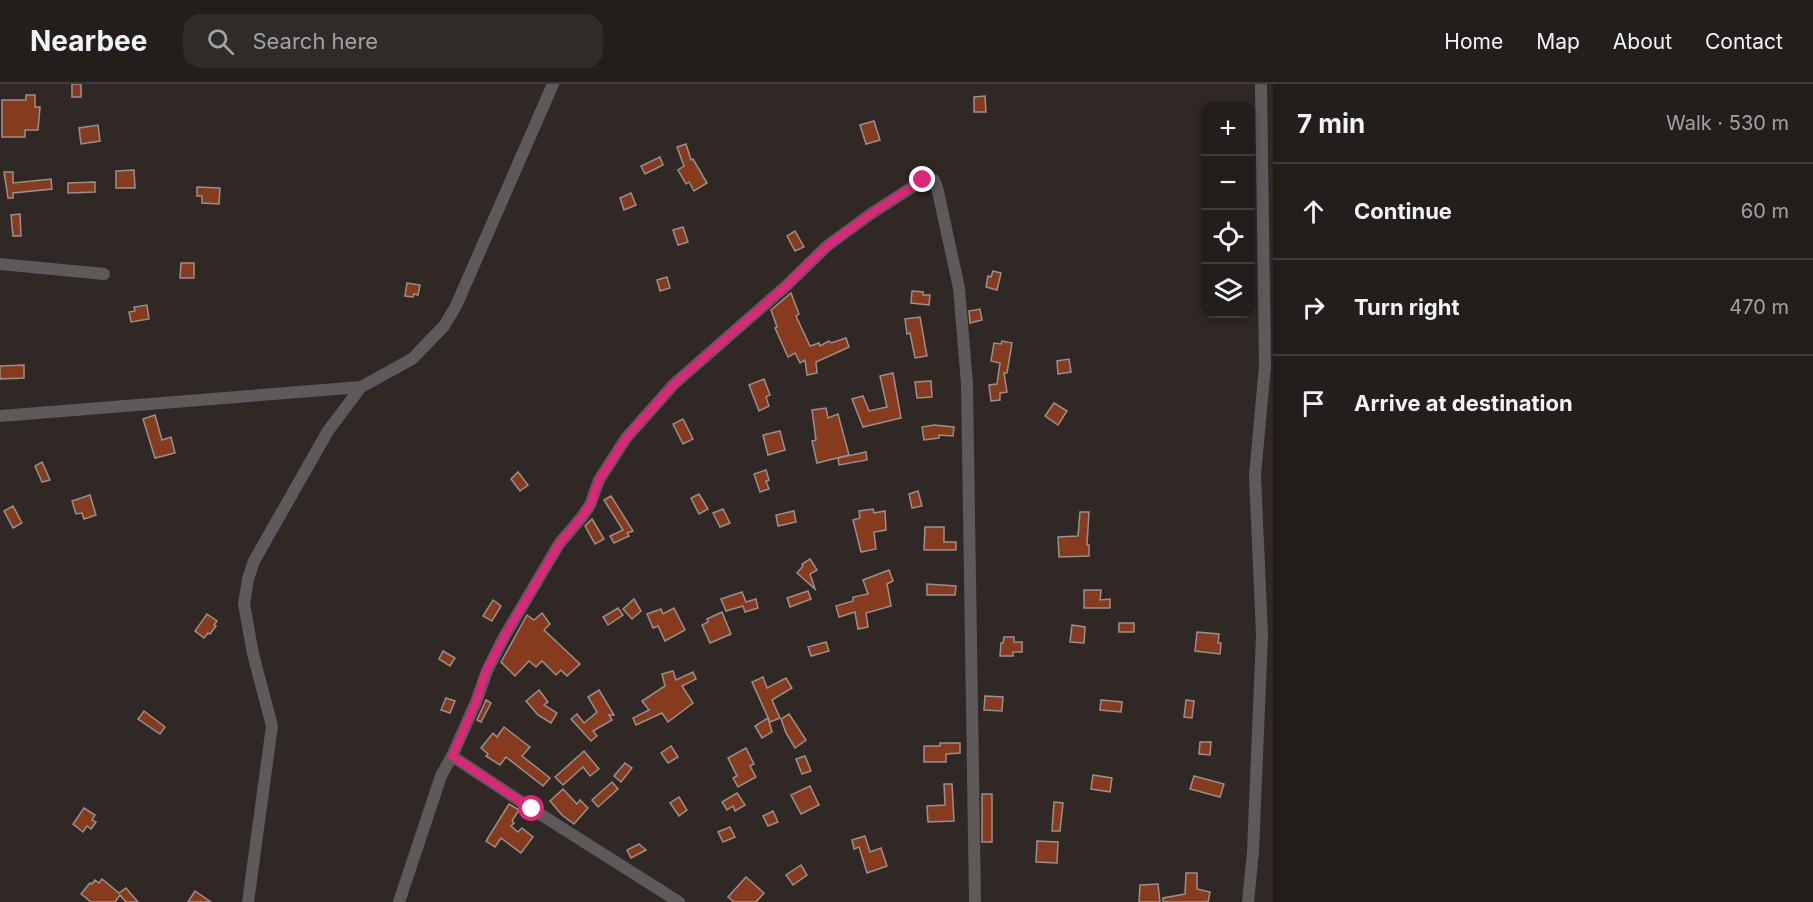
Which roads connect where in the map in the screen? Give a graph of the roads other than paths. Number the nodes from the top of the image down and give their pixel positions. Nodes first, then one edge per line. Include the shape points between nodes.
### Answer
1 (553, 84) edge
2 (1260, 84) edge
3 (0, 264) edge
4 (104, 274) dead end
5 (1269, 367) edge
6 (361, 387) junction
7 (0, 416) edge
8 (452, 756) junction
9 (248, 902) edge
10 (399, 902) edge
11 (679, 902) edge
12 (975, 902) edge
13 (1248, 902) edge

1 - 6 street via 444,326 412,359
2 - 5 street
3 - 4 street
5 - 13 street via 1255,475 1262,635
6 - 7 street
6 - 9 street via 328,431 254,561 248,579 244,604 272,726
8 - 10 street via 441,776
8 - 11 street
8 - 12 street via 504,637 559,544 590,505 599,480 626,438 674,384 827,246 872,213 932,178 959,288 967,384

